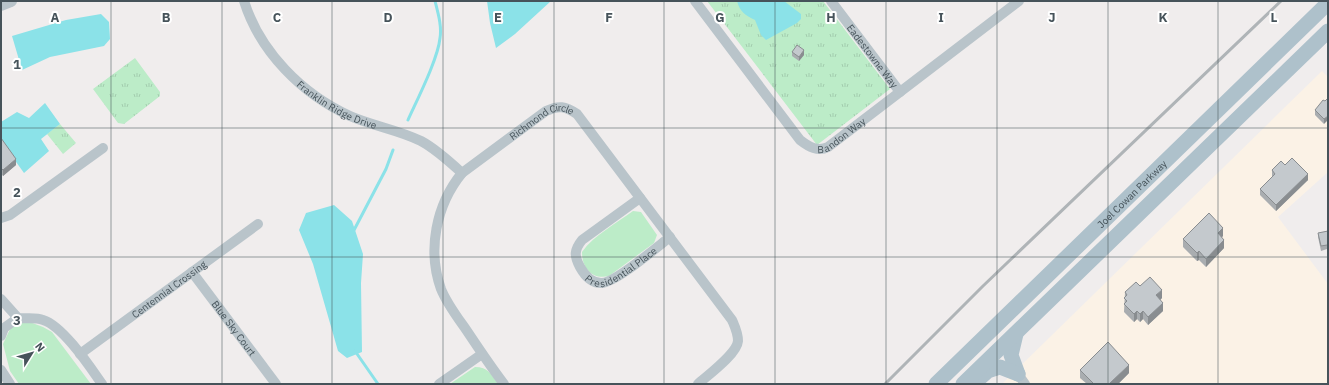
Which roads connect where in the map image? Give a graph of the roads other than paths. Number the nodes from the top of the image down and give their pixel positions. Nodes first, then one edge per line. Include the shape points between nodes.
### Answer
1 (11, 1) edge
2 (244, 1) edge
3 (695, 1) edge
4 (831, 1) edge
5 (1019, 1) edge
6 (1328, 3) edge
7 (1007, 4) edge
8 (1, 5) edge
9 (1328, 31) edge
10 (900, 92) junction
11 (103, 148) dead end
12 (462, 174) junction
13 (640, 198) junction
14 (1, 218) edge
15 (258, 224) dead end
16 (670, 238) junction
17 (192, 272) junction
18 (1, 299) edge
19 (18, 318) junction
20 (2, 329) edge
21 (1016, 334) junction
22 (80, 354) junction
23 (482, 354) junction
24 (1, 370) edge
25 (1021, 379) edge
26 (10, 384) edge
27 (102, 384) edge
28 (276, 384) edge
29 (439, 384) edge
30 (504, 384) edge
31 (698, 384) edge
32 (936, 384) edge
33 (964, 384) edge
34 (974, 384) edge

1 - 8 street
2 - 12 street, Franklin Ridge Drive via 258,34 273,56 316,97 349,115 422,142
3 - 10 street, Bandon Way via 807,146 824,149
4 - 10 street, Eadestowne Way
5 - 7 street, Bandon Way
6 - 32 main road, Joel Cowan Parkway
7 - 10 street, Bandon Way
9 - 21 main road, Joel Cowan Parkway
11 - 14 street via 10,216
12 - 13 street, Richmond Circle via 546,111 556,106 566,107 577,114
12 - 23 street, Richmond Circle via 452,186 443,206 435,237 435,258 441,289
13 - 16 street, Richmond Circle
13 - 16 street, Presidential Place via 582,240 576,248 576,258 583,272 592,281 602,284 614,279
15 - 17 street, Centennial Crossing
16 - 31 street, Richmond Circle via 732,320 737,331 738,342 735,350
17 - 22 street, Centennial Crossing
17 - 28 street, Blue Sky Court
18 - 19 street
19 - 20 street
19 - 22 street via 42,319 50,323
21 - 25 main road via 1011,355
21 - 33 main road, Joel Cowan Parkway
22 - 27 street
23 - 29 street
23 - 30 street, Richmond Circle
24 - 26 street
25 - 34 main road via 1000,367 988,371

